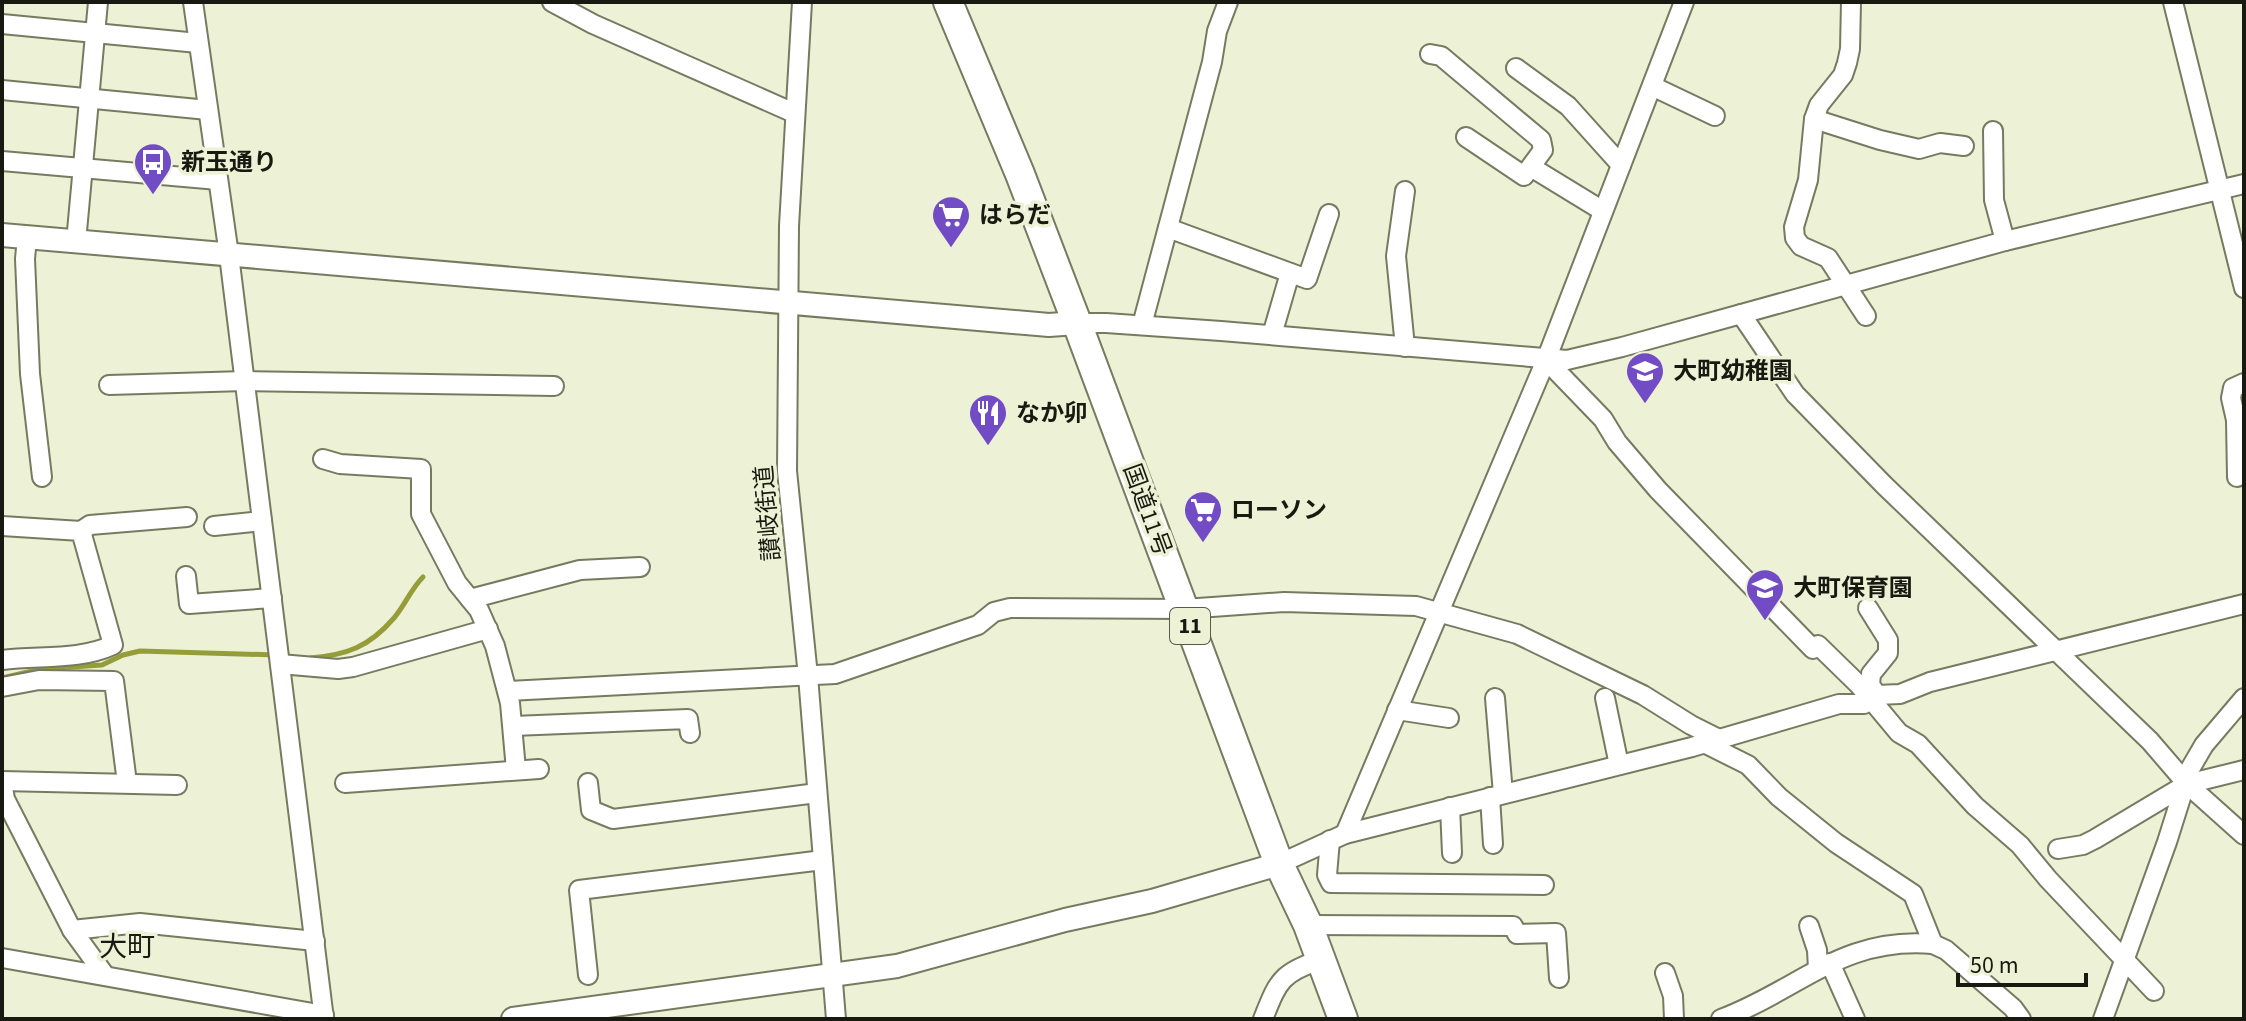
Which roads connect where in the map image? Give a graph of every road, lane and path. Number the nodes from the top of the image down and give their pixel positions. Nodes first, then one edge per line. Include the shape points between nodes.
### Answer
1 (98, 2) edge
2 (193, 2) edge
3 (552, 2) edge
4 (802, 2) edge
5 (948, 2) edge
6 (1228, 2) edge
7 (1684, 2) edge
8 (1851, 2) edge
9 (2173, 2) edge
10 (2, 24) edge
11 (95, 33) junction
12 (198, 43) junction
13 (1430, 54) dead end
14 (1516, 68) dead end
15 (1652, 86) junction
16 (2, 90) edge
17 (89, 98) junction
18 (208, 110) junction
19 (794, 113) junction
20 (1715, 116) dead end
21 (1814, 119) junction
22 (1993, 131) dead end
23 (1466, 137) dead end
24 (1964, 146) dead end
25 (2, 161) edge
26 (1621, 165) junction
27 (1531, 167) junction
28 (83, 169) junction
29 (218, 180) junction
30 (2244, 184) edge
31 (2220, 190) junction
32 (1405, 191) dead end
33 (1603, 211) junction
34 (1329, 214) dead end
35 (1168, 228) junction
36 (2, 235) edge
37 (27, 237) junction
38 (2005, 241) junction
39 (76, 242) junction
40 (229, 255) junction
41 (1290, 273) junction
42 (1846, 283) junction
43 (2244, 288) edge
44 (788, 303) junction
45 (1741, 314) junction
46 (1866, 316) dead end
47 (1077, 323) junction
48 (1142, 325) junction
49 (1272, 335) junction
50 (1405, 347) junction
51 (1546, 360) junction
52 (245, 381) junction
53 (2244, 383) edge
54 (109, 385) dead end
55 (554, 386) dead end
56 (323, 459) dead end
57 (42, 477) dead end
58 (2237, 477) dead end
59 (187, 517) dead end
60 (262, 521) junction
61 (2, 526) edge
62 (214, 526) dead end
63 (81, 531) junction
64 (640, 567) dead end
65 (186, 576) dead end
66 (272, 598) junction
67 (470, 599) junction
68 (2244, 604) edge
69 (1868, 608) dead end
70 (1184, 609) junction
71 (1439, 612) junction
72 (488, 629) junction
73 (2056, 652) junction
74 (279, 656) junction
75 (2, 660) edge
76 (808, 676) junction
77 (2, 687) edge
78 (508, 691) junction
79 (1874, 697) junction
80 (1495, 698) dead end
81 (1605, 698) dead end
82 (2244, 698) edge
83 (1397, 710) junction
84 (1449, 719) dead end
85 (513, 726) junction
86 (690, 733) dead end
87 (1712, 741) junction
88 (1619, 765) junction
89 (539, 769) dead end
90 (516, 770) junction
91 (2244, 770) edge
92 (2, 781) edge
93 (127, 783) junction
94 (345, 783) dead end
95 (588, 783) dead end
96 (2187, 784) junction
97 (177, 785) dead end
98 (817, 793) junction
99 (1497, 796) junction
100 (1450, 807) junction
101 (2244, 835) edge
102 (1337, 837) junction
103 (1493, 844) dead end
104 (2058, 849) dead end
105 (1452, 853) dead end
106 (823, 860) junction
107 (1279, 864) junction
108 (1415, 884) junction
109 (1544, 885) dead end
110 (1414, 903) dead end
111 (1308, 925) junction
112 (1809, 926) dead end
113 (72, 930) junction
114 (315, 941) junction
115 (1933, 944) junction
116 (2, 958) edge
117 (1321, 959) junction
118 (2125, 960) junction
119 (1824, 966) junction
120 (1665, 973) dead end
121 (104, 974) junction
122 (588, 975) dead end
123 (832, 976) junction
124 (1559, 978) dead end
125 (2154, 991) dead end
126 (324, 1017) edge
127 (513, 1019) edge
128 (836, 1019) edge
129 (1263, 1019) edge
130 (1343, 1019) edge
131 (1674, 1019) edge
132 (1721, 1019) edge
133 (1855, 1019) edge
134 (2021, 1019) edge
135 (2103, 1019) edge

1 - 11 street
2 - 12 street
3 - 19 street
4 - 19 street, 讃岐街道
5 - 47 highway, 国道11号 / 11
6 - 35 street
7 - 15 street
8 - 21 street via 1847,63
9 - 31 street
10 - 11 street
11 - 12 street
11 - 17 street
12 - 18 street
13 - 27 street via 1441,56 1541,140 1543,150
14 - 26 street via 1568,106
15 - 20 street
15 - 26 street
16 - 17 street
17 - 18 street
17 - 28 street
18 - 29 street
19 - 44 street, 讃岐街道
21 - 24 street via 1919,149 1940,143
21 - 42 street via 1795,238 1828,258
22 - 38 street via 1994,200
23 - 27 street via 1524,176
25 - 28 street
26 - 33 street
27 - 33 street
28 - 29 street
28 - 39 street
29 - 40 street
30 - 31 street
31 - 38 street
31 - 43 street
32 - 50 street via 1396,256
33 - 51 street
34 - 41 street via 1307,279
35 - 41 street
35 - 48 street
36 - 37 street
37 - 39 street
37 - 57 street via 30,374
38 - 42 street
39 - 40 street
40 - 44 street
40 - 52 street
41 - 49 street
42 - 45 street
42 - 46 street
44 - 47 street
44 - 76 street, 讃岐街道 via 787,471
45 - 51 street via 1585,357
45 - 73 street via 1795,394
47 - 48 street
47 - 70 highway, 国道11号 / 11
48 - 49 street
49 - 50 street
50 - 51 street
51 - 71 street
51 - 79 street via 1603,419 1658,490 1813,649 1818,645
52 - 54 street
52 - 55 street
52 - 60 street
53 - 58 street via 2233,388 2231,398
56 - 67 street via 421,469 421,514
59 - 63 street via 90,525
60 - 62 street
60 - 66 street
61 - 63 street
63 - 75 street via 113,645 92,655
64 - 67 street via 580,570
65 - 66 street via 189,604
66 - 74 street
67 - 72 street
68 - 73 street
69 - 79 street via 1888,640 1888,653 1871,674
70 - 71 street via 1322,602 1416,606
70 - 76 street via 1010,608 978,625 835,674
70 - 107 highway, 国道11号 / 11
71 - 83 street
71 - 87 street via 1517,634 1643,695
72 - 74 street via 338,669
72 - 78 street
73 - 79 street
73 - 96 street via 2150,741
74 - 114 street
76 - 78 street
76 - 98 street, 讃岐街道
77 - 93 street via 39,680 114,681
78 - 85 street
79 - 87 street via 1864,704 1839,704
79 - 118 street via 1899,733 1918,744 2020,845
80 - 99 street
81 - 88 street
82 - 96 street via 2204,745
83 - 84 street
83 - 102 street
85 - 86 street via 688,719
85 - 90 street
87 - 88 street
87 - 115 street via 1748,765 1836,843 1913,894
88 - 99 street
89 - 90 street
90 - 94 street
91 - 96 street
92 - 93 street
92 - 113 street via 5,799
93 - 97 street
95 - 98 street via 591,810 613,819
96 - 101 street
96 - 104 street via 2095,839
96 - 118 street
98 - 106 street, 讃岐街道
99 - 100 street
99 - 103 street
100 - 102 street
100 - 105 street
102 - 107 street
102 - 108 street via 1327,875 1331,883
106 - 122 street via 579,890
106 - 123 street, 讃岐街道
107 - 111 highway, 国道11号 / 11
107 - 123 street via 897,966
108 - 109 street via 1498,894
108 - 110 street
111 - 117 highway, 国道11号 / 11
111 - 124 street via 1513,926 1517,934 1556,933
112 - 119 street
113 - 114 street via 140,923
113 - 121 street
114 - 126 street
115 - 119 street via 1884,945
115 - 134 street via 1969,969
116 - 121 street
117 - 129 street via 1285,974
117 - 130 highway, 国道11号 / 11
118 - 125 street
118 - 135 street
119 - 132 street via 1755,1007
119 - 133 street
120 - 131 street
121 - 126 street
123 - 127 street
123 - 128 street, 讃岐街道

